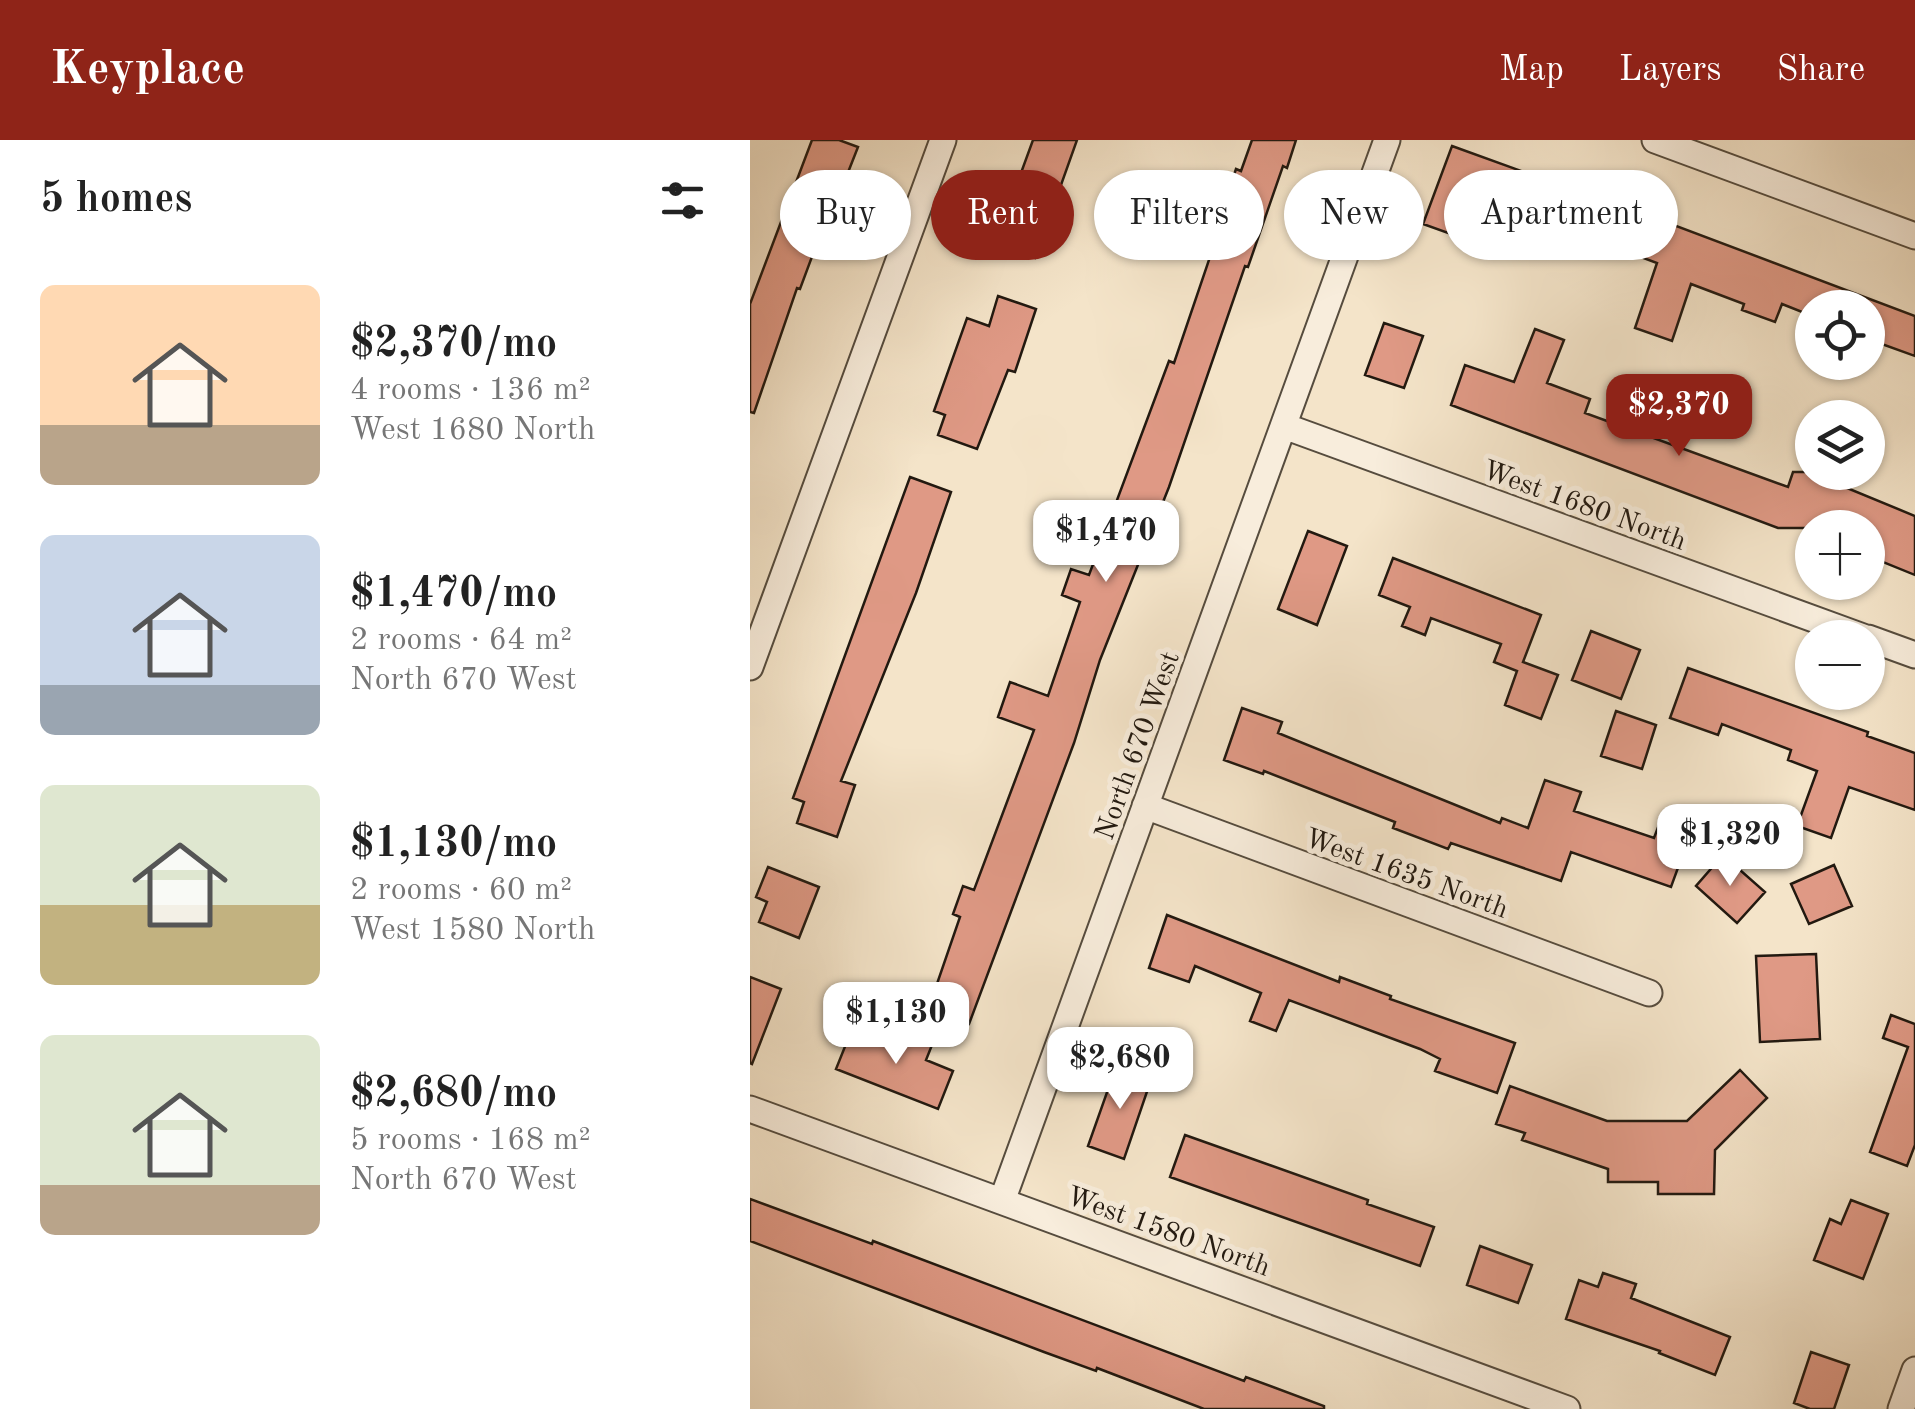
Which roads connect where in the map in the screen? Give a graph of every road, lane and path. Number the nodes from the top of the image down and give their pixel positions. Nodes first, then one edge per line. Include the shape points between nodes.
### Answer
1 (943, 140) edge
2 (1387, 140) edge
3 (1655, 140) edge
4 (1915, 236) edge
5 (1284, 426) junction
6 (1818, 620) edge
7 (1885, 644) edge
8 (1915, 655) edge
9 (750, 668) edge
10 (1146, 806) junction
11 (1649, 993) dead end
12 (750, 1109) edge
13 (1002, 1201) junction
14 (1915, 1370) edge
15 (1567, 1409) edge
16 (1901, 1409) edge

1 - 9 street
2 - 5 street, North 670 West
3 - 4 street
5 - 6 street, West 1680 North
5 - 10 street, North 670 West
7 - 8 street, West 1680 North
10 - 11 street, West 1635 North
10 - 13 street, North 670 West
12 - 13 street, West 1580 North
13 - 15 street, West 1580 North
14 - 16 street

